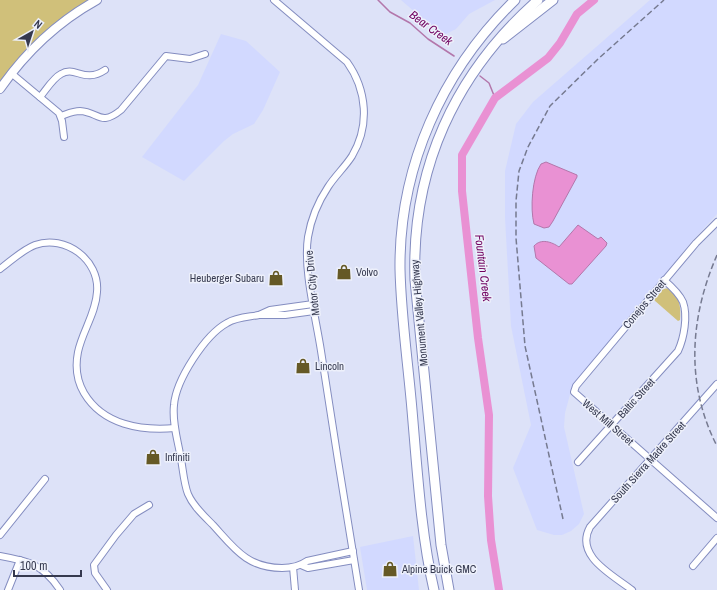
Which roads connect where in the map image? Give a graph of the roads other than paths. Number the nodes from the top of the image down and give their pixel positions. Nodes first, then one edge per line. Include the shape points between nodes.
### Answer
1 (97, 0) edge
2 (274, 0) edge
3 (515, 0) edge
4 (538, 0) edge
5 (553, 0) edge
6 (488, 51) junction
7 (205, 54) dead end
8 (105, 70) dead end
9 (11, 74) junction
10 (0, 89) edge
11 (40, 97) junction
12 (61, 116) junction
13 (64, 137) dead end
14 (717, 222) edge
15 (0, 269) edge
16 (664, 280) junction
17 (314, 307) junction
18 (717, 384) edge
19 (574, 389) joint
20 (612, 424) junction
21 (175, 428) junction
22 (650, 460) junction
23 (578, 462) dead end
24 (45, 479) dead end
25 (147, 505) dead end
26 (717, 518) edge
27 (0, 535) edge
28 (717, 538) edge
29 (353, 551) junction
30 (0, 556) edge
31 (20, 560) junction
32 (354, 560) junction
33 (301, 565) junction
34 (693, 566) dead end
35 (293, 567) junction
36 (434, 589) edge
37 (8, 590) edge
38 (60, 590) edge
39 (107, 590) edge
40 (295, 590) edge
41 (359, 590) edge
42 (449, 590) edge
43 (632, 590) edge

1 - 9 main road via 52,31
2 - 17 street, Motor City Drive via 347,62 358,82 364,105 363,129 356,148 324,192 310,228 307,262
3 - 36 highway, Monument Valley Highway via 483,34 445,90 419,150 405,210 401,240 401,280 422,504
4 - 6 highway, Monument Valley Highway
5 - 6 highway
6 - 42 highway, Monument Valley Highway via 456,98 439,136 424,180 414,241 417,303 441,545
7 - 12 street via 190,60 166,56 121,110 113,116 98,118 77,111
8 - 11 street via 88,76 71,71 62,73
9 - 10 main road
9 - 11 street
11 - 12 street
12 - 13 street
14 - 16 street, Conejos Street
15 - 21 street via 28,249 40,244 60,244 79,252 93,270 98,290 96,304 77,354 76,369 81,388 93,406 114,421 147,428
16 - 19 street, Conejos Street
16 - 20 street, Baltic Street via 680,296 684,308 682,337 678,351
17 - 21 street via 270,310 228,322 208,339 178,385 174,404
17 - 29 street, Motor City Drive
18 - 22 street, South Sierra Madre Street
19 - 20 street, West Mill Street via 574,392
20 - 22 street, West Mill Street
20 - 23 street, Baltic Street
21 - 35 street via 188,493 197,508 246,559 262,566
22 - 26 street, West Mill Street
22 - 43 street, South Sierra Madre Street via 587,532 586,543 590,556
24 - 27 street
25 - 39 street via 134,514 94,565 95,573
28 - 34 street
29 - 32 street, Motor City Drive
29 - 33 street via 307,561
30 - 31 street
31 - 37 street
31 - 38 street via 38,566 51,577
32 - 33 street via 308,568
32 - 41 street, Motor City Drive
33 - 35 street
35 - 40 street

